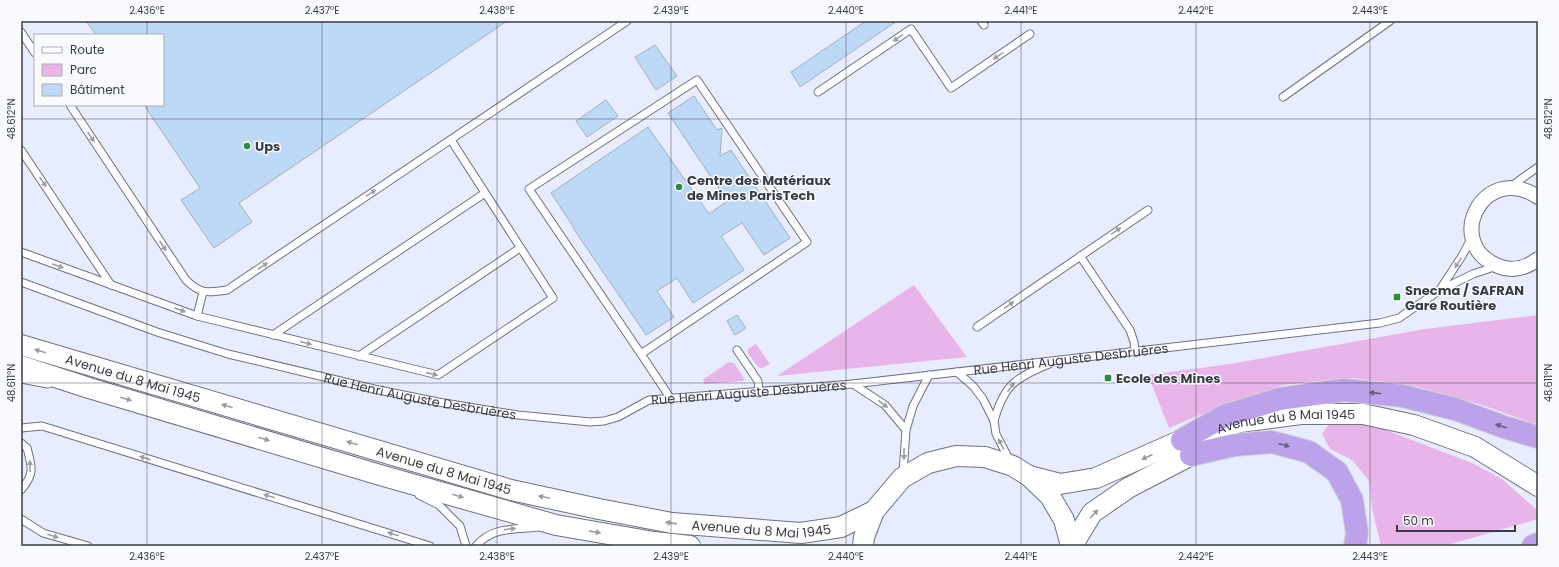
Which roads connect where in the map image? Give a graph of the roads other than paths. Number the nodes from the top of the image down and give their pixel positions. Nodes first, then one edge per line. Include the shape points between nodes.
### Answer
1 (627, 21) edge
2 (1390, 21) edge
3 (21, 32) edge
4 (1030, 34) dead end
5 (34, 52) edge
6 (818, 92) dead end
7 (1283, 97) dead end
8 (71, 106) edge
9 (450, 140) junction
10 (21, 150) edge
11 (1538, 168) edge
12 (1508, 188) junction
13 (485, 193) junction
14 (1538, 197) edge
15 (1148, 210) dead end
16 (1472, 236) junction
17 (520, 248) junction
18 (21, 252) edge
19 (1080, 256) junction
20 (1537, 261) edge
21 (1497, 266) junction
22 (21, 282) edge
23 (111, 285) junction
24 (1440, 290) junction
25 (203, 292) junction
26 (197, 316) junction
27 (977, 327) dead end
28 (274, 335) junction
29 (21, 346) edge
30 (737, 350) dead end
31 (1135, 352) junction
32 (641, 354) junction
33 (359, 356) junction
34 (1056, 361) junction
35 (21, 366) edge
36 (957, 372) junction
37 (929, 375) junction
38 (21, 379) edge
39 (853, 384) junction
40 (89, 388) junction
41 (759, 392) junction
42 (671, 399) junction
43 (994, 421) junction
44 (21, 428) edge
45 (906, 430) junction
46 (1538, 437) edge
47 (21, 444) edge
48 (1187, 448) junction
49 (1021, 471) junction
50 (380, 475) junction
51 (902, 478) junction
52 (21, 490) edge
53 (1535, 492) edge
54 (874, 511) junction
55 (21, 519) edge
56 (556, 525) junction
57 (658, 544) edge
58 (1538, 544) edge
59 (88, 546) edge
60 (430, 546) edge
61 (466, 546) edge
62 (476, 546) edge
63 (690, 546) edge
64 (863, 546) edge
65 (1071, 546) edge
66 (1355, 546) edge
67 (1533, 546) edge

1 - 9 lane
2 - 7 lane
3 - 5 lane
4 -> 6 lane via 951,88 911,29
8 -> 25 lane via 186,280
9 - 13 lane
25 -> 9 lane via 227,290
10 -> 23 lane
11 - 12 lane
12 - 14 street, Rue Henri Auguste Desbruères via 1517,188
12 - 16 street, Rue Henri Auguste Desbruères via 1491,193 1481,202 1474,214
13 - 17 lane
13 - 28 lane
19 -> 15 lane
16 - 21 street, Rue Henri Auguste Desbruères via 1480,254
16 -> 24 lane, Rue Henri Auguste Desbruères
17 - 33 lane
33 -> 17 lane via 438,375 502,333 553,298
18 -> 23 lane
27 -> 19 lane
19 - 31 lane via 1130,330
20 - 21 street, Rue Henri Auguste Desbruères via 1517,269
21 - 24 lane, Rue Henri Auguste Desbruères
22 - 42 lane, Rue Henri Auguste Desbruères via 158,332 228,354 438,402 518,415 590,422 618,417 649,400
23 -> 26 lane
24 - 31 lane, Rue Henri Auguste Desbruères via 1399,318 1380,324
25 - 26 lane
26 - 28 lane
28 -> 33 lane
54 -> 29 main road, Avenue du 8 Mai 1945 via 841,527 801,533 672,523 599,509 511,490
30 - 41 lane via 758,381
31 - 34 lane, Rue Henri Auguste Desbruères
32 - 32 lane via 807,242 697,80 529,189
32 - 42 lane
34 - 36 lane, Rue Henri Auguste Desbruères
43 -> 34 lane via 999,405 1014,381 1024,374
35 - 40 main road, Avenue du 8 Mai 1945
36 - 37 lane, Rue Henri Auguste Desbruères
36 - 43 lane via 983,399
37 - 39 lane, Rue Henri Auguste Desbruères
37 - 45 lane via 913,406
38 - 40 lane via 51,385
39 - 41 lane, Rue Henri Auguste Desbruères
39 -> 45 lane via 885,405
40 -> 50 main road, Avenue du 8 Mai 1945
41 - 42 lane, Rue Henri Auguste Desbruères
49 -> 43 lane via 996,434
60 -> 44 lane via 42,426
45 -> 51 lane
46 -> 48 highway via 1455,409 1403,396 1344,390 1280,399 1224,416
52 -> 47 lane via 29,480 32,466 27,448
48 -> 49 main road, Avenue du 8 Mai 1945 via 1096,478 1060,484
48 - 53 main road, Avenue du 8 Mai 1945 via 1240,422 1301,414 1363,414 1414,425 1475,447
65 -> 48 main road, Avenue du 8 Mai 1945 via 1092,513
48 -> 66 highway via 1272,442 1309,452 1337,472 1352,500 1357,533
49 - 51 main road, Avenue du 8 Mai 1945 via 985,457 956,456 928,463
49 - 65 main road, Avenue du 8 Mai 1945 via 1050,496 1064,520
50 -> 56 main road, Avenue du 8 Mai 1945
50 - 61 lane via 439,505 460,526
51 - 54 main road, Avenue du 8 Mai 1945
54 - 64 main road, Avenue du 8 Mai 1945
55 -> 59 lane via 43,533
56 -> 57 main road, Avenue du 8 Mai 1945
62 -> 56 lane via 483,538 505,529
57 - 63 main road, Avenue du 8 Mai 1945
58 - 67 highway

